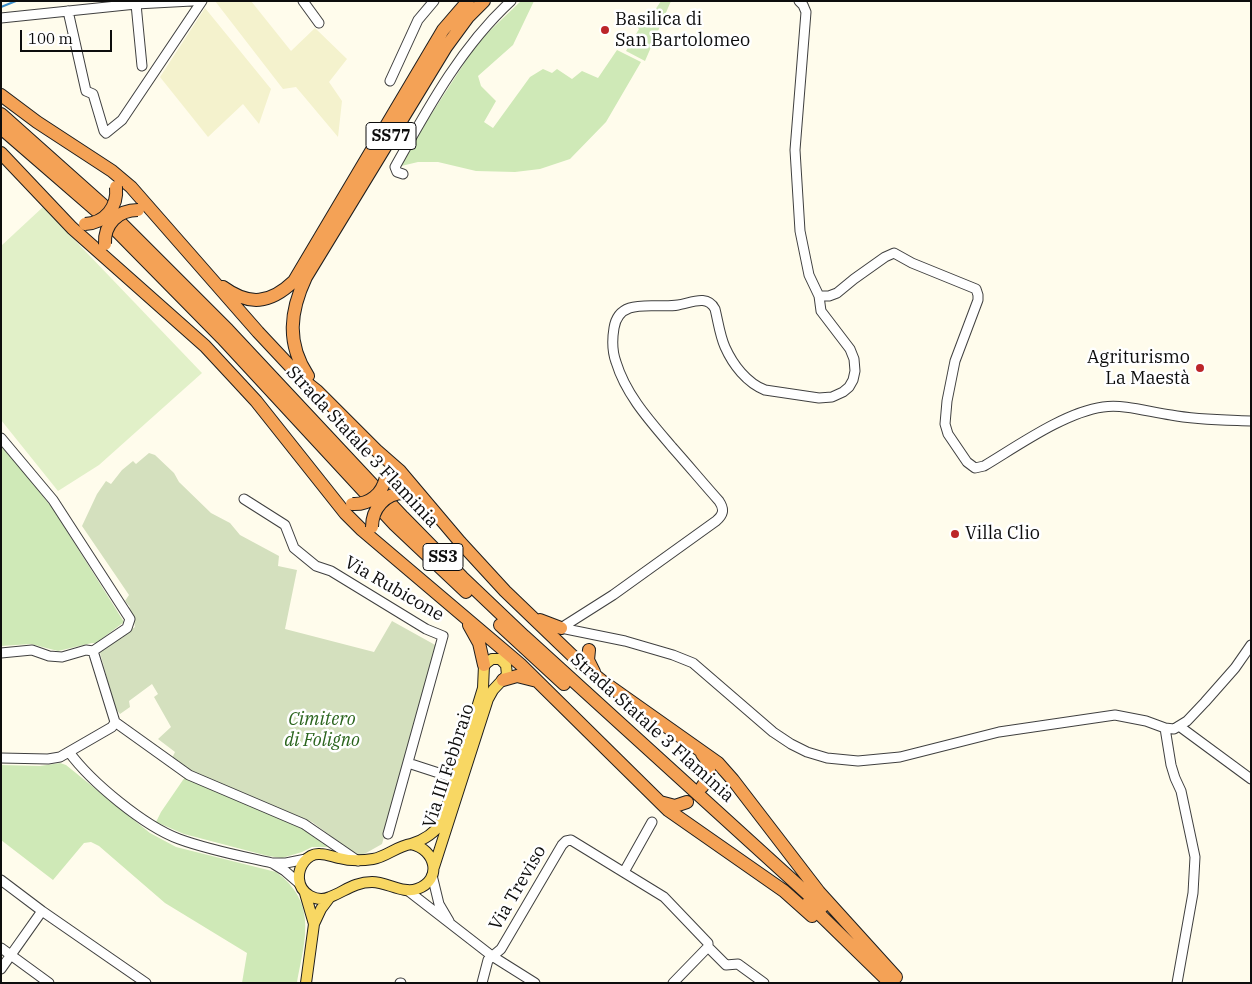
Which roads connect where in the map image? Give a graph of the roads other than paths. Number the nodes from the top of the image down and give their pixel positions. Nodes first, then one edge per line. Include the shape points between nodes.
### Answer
1 (192, 1) edge
2 (202, 1) edge
3 (303, 1) edge
4 (434, 1) edge
5 (468, 1) edge
6 (484, 1) edge
7 (511, 1) edge
8 (799, 1) edge
9 (136, 4) junction
10 (68, 11) junction
11 (1, 18) edge
12 (319, 23) dead end
13 (142, 66) dead end
14 (390, 81) dead end
15 (1, 95) edge
16 (1, 114) edge
17 (1, 128) edge
18 (1, 153) edge
19 (101, 165) junction
20 (403, 174) dead end
21 (52, 206) junction
22 (160, 220) junction
23 (117, 268) junction
24 (214, 282) junction
25 (819, 296) junction
26 (317, 391) junction
27 (1251, 420) edge
28 (1, 438) edge
29 (376, 450) junction
30 (421, 497) junction
31 (244, 499) dead end
32 (334, 499) junction
33 (374, 542) junction
34 (458, 612) junction
35 (528, 614) junction
36 (561, 628) junction
37 (577, 631) junction
38 (610, 637) junction
39 (1251, 645) edge
40 (589, 650) junction
41 (93, 651) junction
42 (1, 653) edge
43 (484, 665) junction
44 (503, 680) junction
45 (602, 681) junction
46 (539, 682) junction
47 (115, 722) junction
48 (1179, 726) junction
49 (1165, 728) junction
50 (697, 748) junction
51 (69, 752) junction
52 (60, 757) junction
53 (1, 758) edge
54 (408, 763) junction
55 (80, 766) junction
56 (454, 778) junction
57 (1251, 780) edge
58 (702, 787) dead end
59 (660, 802) junction
60 (687, 802) dead end
61 (652, 822) dead end
62 (388, 834) dead end
63 (411, 844) junction
64 (306, 859) junction
65 (358, 861) junction
66 (272, 863) junction
67 (433, 871) junction
68 (624, 872) junction
69 (1, 880) edge
70 (302, 889) junction
71 (406, 890) junction
72 (330, 897) junction
73 (42, 911) junction
74 (314, 924) junction
75 (452, 925) junction
76 (708, 947) junction
77 (1, 948) edge
78 (11, 956) junction
79 (492, 956) junction
80 (1, 969) edge
81 (894, 981) edge
82 (49, 983) edge
83 (146, 983) edge
84 (306, 983) edge
85 (482, 983) edge
86 (535, 983) edge
87 (673, 983) edge
88 (764, 983) edge
89 (1177, 983) edge

1 - 9 street
2 - 10 street via 122,120 106,133 93,94 86,91
3 - 12 street
4 - 14 street via 418,20
5 - 24 highway, SS77 via 443,30 294,281 266,299 247,300
6 - 26 highway, SS77 via 446,47 297,296 292,321 294,346 300,364
7 - 20 street via 460,59 395,167
8 - 25 street via 806,12 795,150 800,231 810,275
9 - 10 street
9 - 13 street
10 - 11 street
15 - 19 highway
16 - 81 highway, Strada Statale 3 Flaminia / SS3 via 103,204 228,330 462,577 778,866
17 - 81 highway, Strada Statale 3 Flaminia / SS3 via 99,213 222,338 395,525 519,643
18 - 21 highway
19 - 21 highway, bridge via 111,175 116,187 112,210 101,220 85,224 75,222
19 - 22 highway via 131,186
21 - 23 highway
22 - 23 highway, bridge via 138,210 126,212 113,220 106,233 105,244
22 - 24 highway
23 - 32 highway via 232,374
24 - 26 highway via 303,380
25 - 27 street via 837,293 885,256 894,254 976,289 978,297 955,361 945,424 962,456 975,468 984,466 1053,425 1103,407 1128,407 1189,418
25 - 36 street via 822,315 848,346 855,367 853,380 847,389 825,398 765,390 747,379 725,348 712,303 701,300 677,306 636,306 618,318 612,341 613,353 631,394 642,412 723,509 716,521
26 - 29 highway
28 - 41 street via 53,500 130,618 127,628
29 - 30 highway via 400,471
29 - 32 highway, bridge via 383,460 386,476 381,490 365,503 352,504
30 - 33 highway, bridge via 404,493 383,501 374,514
30 - 35 highway
31 - 54 street, Via Rubicone via 285,525 294,548 316,566 331,571 443,636
32 - 33 highway
33 - 34 highway
34 - 43 highway via 476,635
34 - 46 highway
35 - 36 highway
35 - 45 highway
36 - 37 street
37 - 38 street
37 - 40 street via 586,639
38 - 40 street via 596,642
38 - 49 street via 693,663 782,738 807,752 831,758 869,760 900,757 999,732 1115,715
39 - 48 street via 1205,702
40 - 45 highway via 590,665
41 - 42 street via 86,650 62,658 32,650
41 - 47 street
43 - 44 main road via 494,659 503,661 508,670
43 - 56 main road via 484,686
44 - 46 highway via 522,677
44 - 67 main road, Via III Febbraio via 488,699
45 - 50 highway
46 - 59 highway
47 - 51 street via 112,727
47 - 65 street via 189,775 304,824
48 - 49 street
48 - 57 street
49 - 89 street via 1171,765 1181,791 1195,857 1193,893
50 - 58 highway via 710,766 709,776
50 - 81 highway via 723,768 819,892
51 - 52 street
51 - 55 street
52 - 53 street
52 - 55 street
54 - 56 street
54 - 62 street, Via Rubicone
55 - 66 street via 154,827 179,839
56 - 63 main road via 440,825 426,838
59 - 60 highway via 675,806
59 - 81 highway via 695,830 784,890 860,961
61 - 68 street
63 - 65 main road via 379,858
63 - 67 main road via 428,852
64 - 65 main road via 320,854
64 - 66 street
64 - 70 main road via 299,873
66 - 70 street
67 - 71 main road via 416,890
67 - 75 street via 439,904
68 - 76 street, Via Treviso via 664,897 708,943
68 - 79 street, Via Treviso via 571,840 566,841 501,949
69 - 73 street
70 - 72 main road via 315,898
70 - 74 main road
71 - 72 main road via 380,882 365,883 353,885
71 - 75 street
72 - 74 main road
73 - 78 street
73 - 83 street
74 - 84 main road
75 - 79 street
76 - 87 street
76 - 88 street, Via Treviso via 726,965 738,964
77 - 78 street
78 - 80 street
78 - 82 street
79 - 85 street, Via Treviso
79 - 86 street

